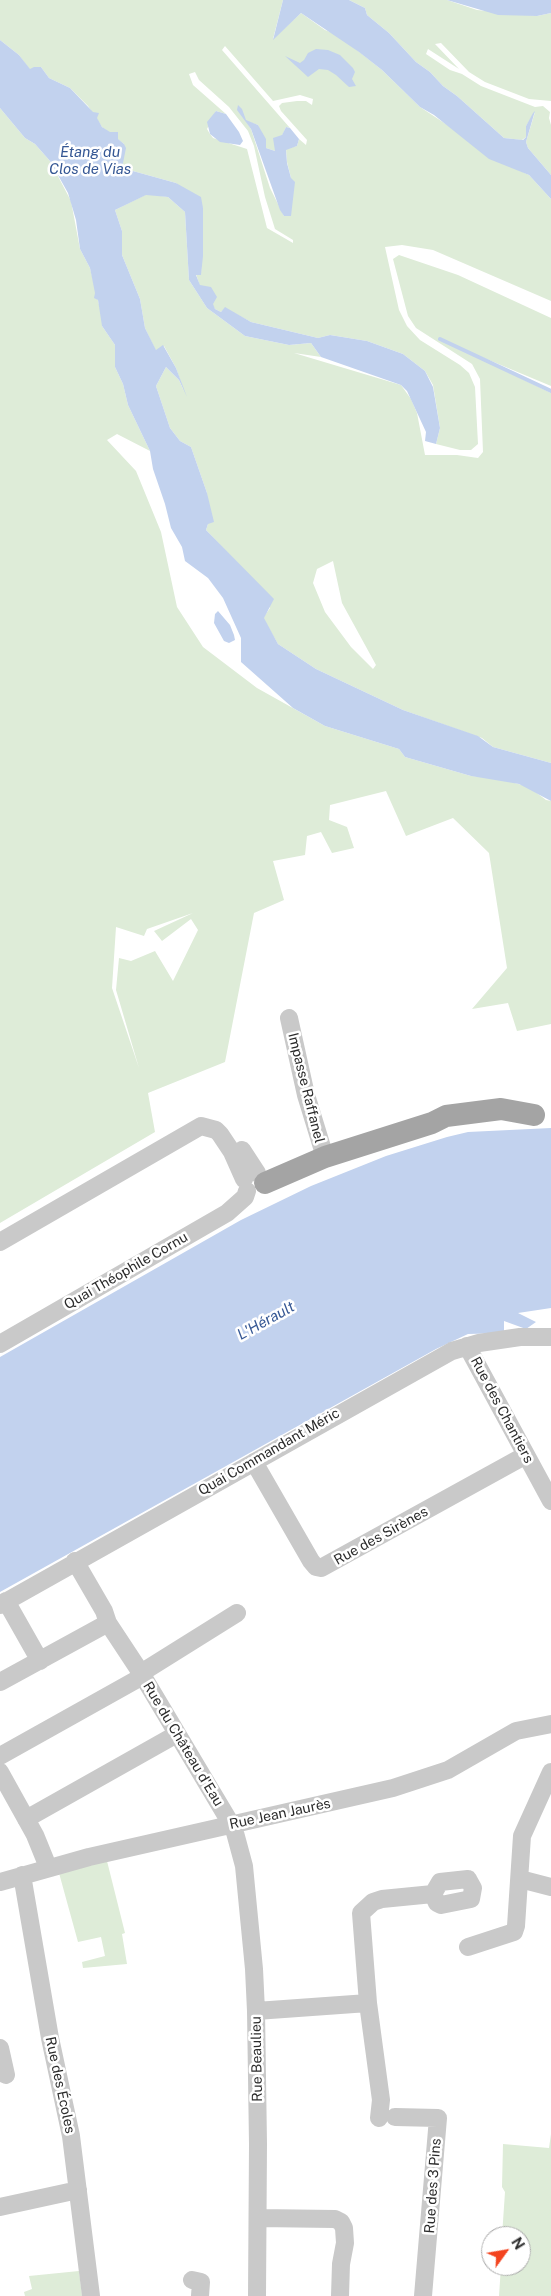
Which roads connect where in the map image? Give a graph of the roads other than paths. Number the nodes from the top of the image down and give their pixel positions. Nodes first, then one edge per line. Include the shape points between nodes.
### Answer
1 (289, 1018) dead end
2 (543, 1114) edge
3 (325, 1157) junction
4 (253, 1181) junction
5 (0, 1242) edge
6 (551, 1337) edge
7 (0, 1344) edge
8 (467, 1346) junction
9 (526, 1455) junction
10 (254, 1462) junction
11 (551, 1501) edge
12 (76, 1561) junction
13 (3, 1603) edge
14 (237, 1613) dead end
15 (108, 1624) junction
16 (40, 1661) junction
17 (142, 1674) junction
18 (0, 1682) edge
19 (551, 1724) edge
20 (177, 1734) junction
21 (0, 1756) edge
22 (0, 1772) edge
23 (551, 1772) edge
24 (26, 1819) junction
25 (231, 1824) junction
26 (48, 1867) junction
27 (22, 1875) junction
28 (520, 1879) junction
29 (0, 1882) edge
30 (551, 1887) edge
31 (433, 1894) dead end
32 (468, 1947) dead end
33 (368, 2003) junction
34 (256, 2011) junction
35 (0, 2048) edge
36 (6, 2075) dead end
37 (78, 2190) junction
38 (0, 2207) edge
39 (258, 2218) junction
40 (192, 2280) dead end
41 (91, 2296) edge
42 (200, 2296) edge
43 (257, 2296) edge
44 (340, 2296) edge
45 (423, 2296) edge

1 - 3 street, Impasse Raffanel via 306,1095
2 - 3 main road, Quai Théophile Cornu via 501,1108 446,1116
3 - 4 main road, Quai Théophile Cornu
4 - 5 street via 233,1134 215,1118 206,1115 192,1118 163,1146
4 - 7 street, Quai Théophile Cornu via 240,1202 227,1213
6 - 8 street, Quai Commandant Méric via 520,1337
8 - 9 street, Rue des Chantiers
8 - 10 street, Quai Commandant Méric via 438,1358
9 - 10 street, Rue des Sirènes via 319,1568 311,1561
9 - 11 street, Rue des Chantiers
10 - 12 street, Quai Commandant Méric
12 - 13 street, Quai Commandant Méric
12 - 15 street
13 - 16 street
14 - 17 street
15 - 16 street
15 - 17 street
16 - 18 street
17 - 20 street, Rue du Château d'Eau
17 - 21 street, Rue du Château d'Eau
19 - 25 street, Rue Jean Jaurès via 516,1731 456,1766 415,1782
20 - 24 street
20 - 25 street, Rue du Château d'Eau
22 - 24 street
23 - 28 street via 522,1836
24 - 26 street
25 - 26 street, Rue Jean Jaurès
25 - 34 street, Rue Beaulieu via 245,1874
26 - 27 street, Rue Jean Jaurès
27 - 29 street, Rue Jean Jaurès
27 - 37 street, Rue des Écoles via 71,2136
28 - 30 street
28 - 32 street via 514,1932
31 - 33 street via 382,1899 361,1913
33 - 34 street
33 - 45 street, Rue des 3 Pins via 381,2100 387,2118 438,2118
34 - 39 street, Rue Beaulieu
35 - 36 street
37 - 38 street
37 - 41 street, Rue des Écoles
39 - 43 street, Rue Beaulieu
39 - 44 street via 335,2219 341,2222 345,2243
40 - 42 street via 201,2282

